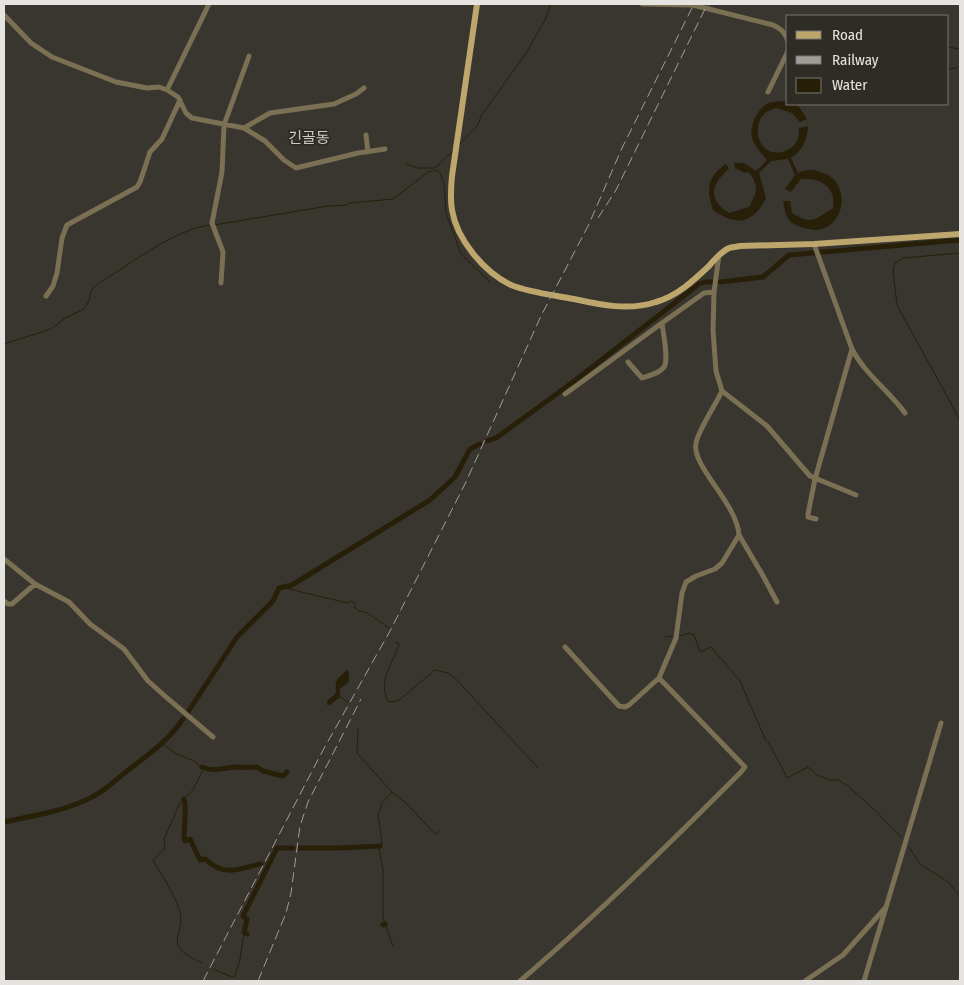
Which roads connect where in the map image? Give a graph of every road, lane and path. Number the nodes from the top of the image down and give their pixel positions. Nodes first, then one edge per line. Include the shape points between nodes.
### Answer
1 (209, 4) edge
2 (477, 4) edge
3 (642, 4) edge
4 (703, 6) edge
5 (4, 15) edge
6 (786, 36) edge
7 (786, 54) edge
8 (248, 56) dead end
9 (364, 88) dead end
10 (167, 90) junction
11 (768, 92) dead end
12 (180, 100) junction
13 (224, 125) junction
14 (244, 128) junction
15 (366, 135) dead end
16 (385, 149) dead end
17 (368, 152) junction
18 (960, 234) edge
19 (814, 244) junction
20 (719, 255) junction
21 (221, 283) dead end
22 (714, 292) junction
23 (46, 296) dead end
24 (662, 323) junction
25 (852, 349) junction
26 (628, 362) dead end
27 (722, 392) junction
28 (566, 394) dead end
29 (905, 413) dead end
30 (815, 479) junction
31 (856, 495) dead end
32 (816, 519) dead end
33 (739, 535) junction
34 (4, 559) edge
35 (35, 584) junction
36 (4, 601) edge
37 (777, 602) dead end
38 (565, 647) dead end
39 (659, 678) junction
40 (941, 723) dead end
41 (213, 737) dead end
42 (887, 906) junction
43 (520, 981) edge
44 (806, 981) edge
45 (864, 981) edge

1 - 10 street
2 - 20 main road via 451,202 461,234 483,264 499,278 524,289 627,307 656,303 677,293
3 - 4 street
4 - 6 street via 773,25
5 - 10 street via 36,47 57,59 116,82
7 - 11 street
8 - 13 street
9 - 14 street via 334,104 270,113
10 - 12 street
12 - 13 street via 192,118
12 - 23 street via 162,138 150,152 137,187 67,225 57,273
13 - 14 street
13 - 21 street via 222,172 212,223 223,252
14 - 17 street via 296,168
15 - 17 street
16 - 17 street
18 - 19 main road
19 - 20 main road via 740,246
19 - 25 street
20 - 22 street
22 - 24 street via 704,293
22 - 27 street via 716,371
24 - 26 street via 664,367 642,378
24 - 28 street
25 - 29 street via 856,358
25 - 30 street
27 - 30 street via 767,426
27 - 33 street via 696,441 695,452 729,505
30 - 31 street
30 - 32 street via 808,517
33 - 37 street
33 - 39 street via 722,563 686,582 676,638
34 - 35 street
35 - 36 street via 12,604
35 - 41 street via 69,602 90,624 124,650 148,681
38 - 39 street via 622,707 629,705
39 - 43 street via 745,767 664,849
40 - 42 street
42 - 44 street via 843,955
42 - 45 street

